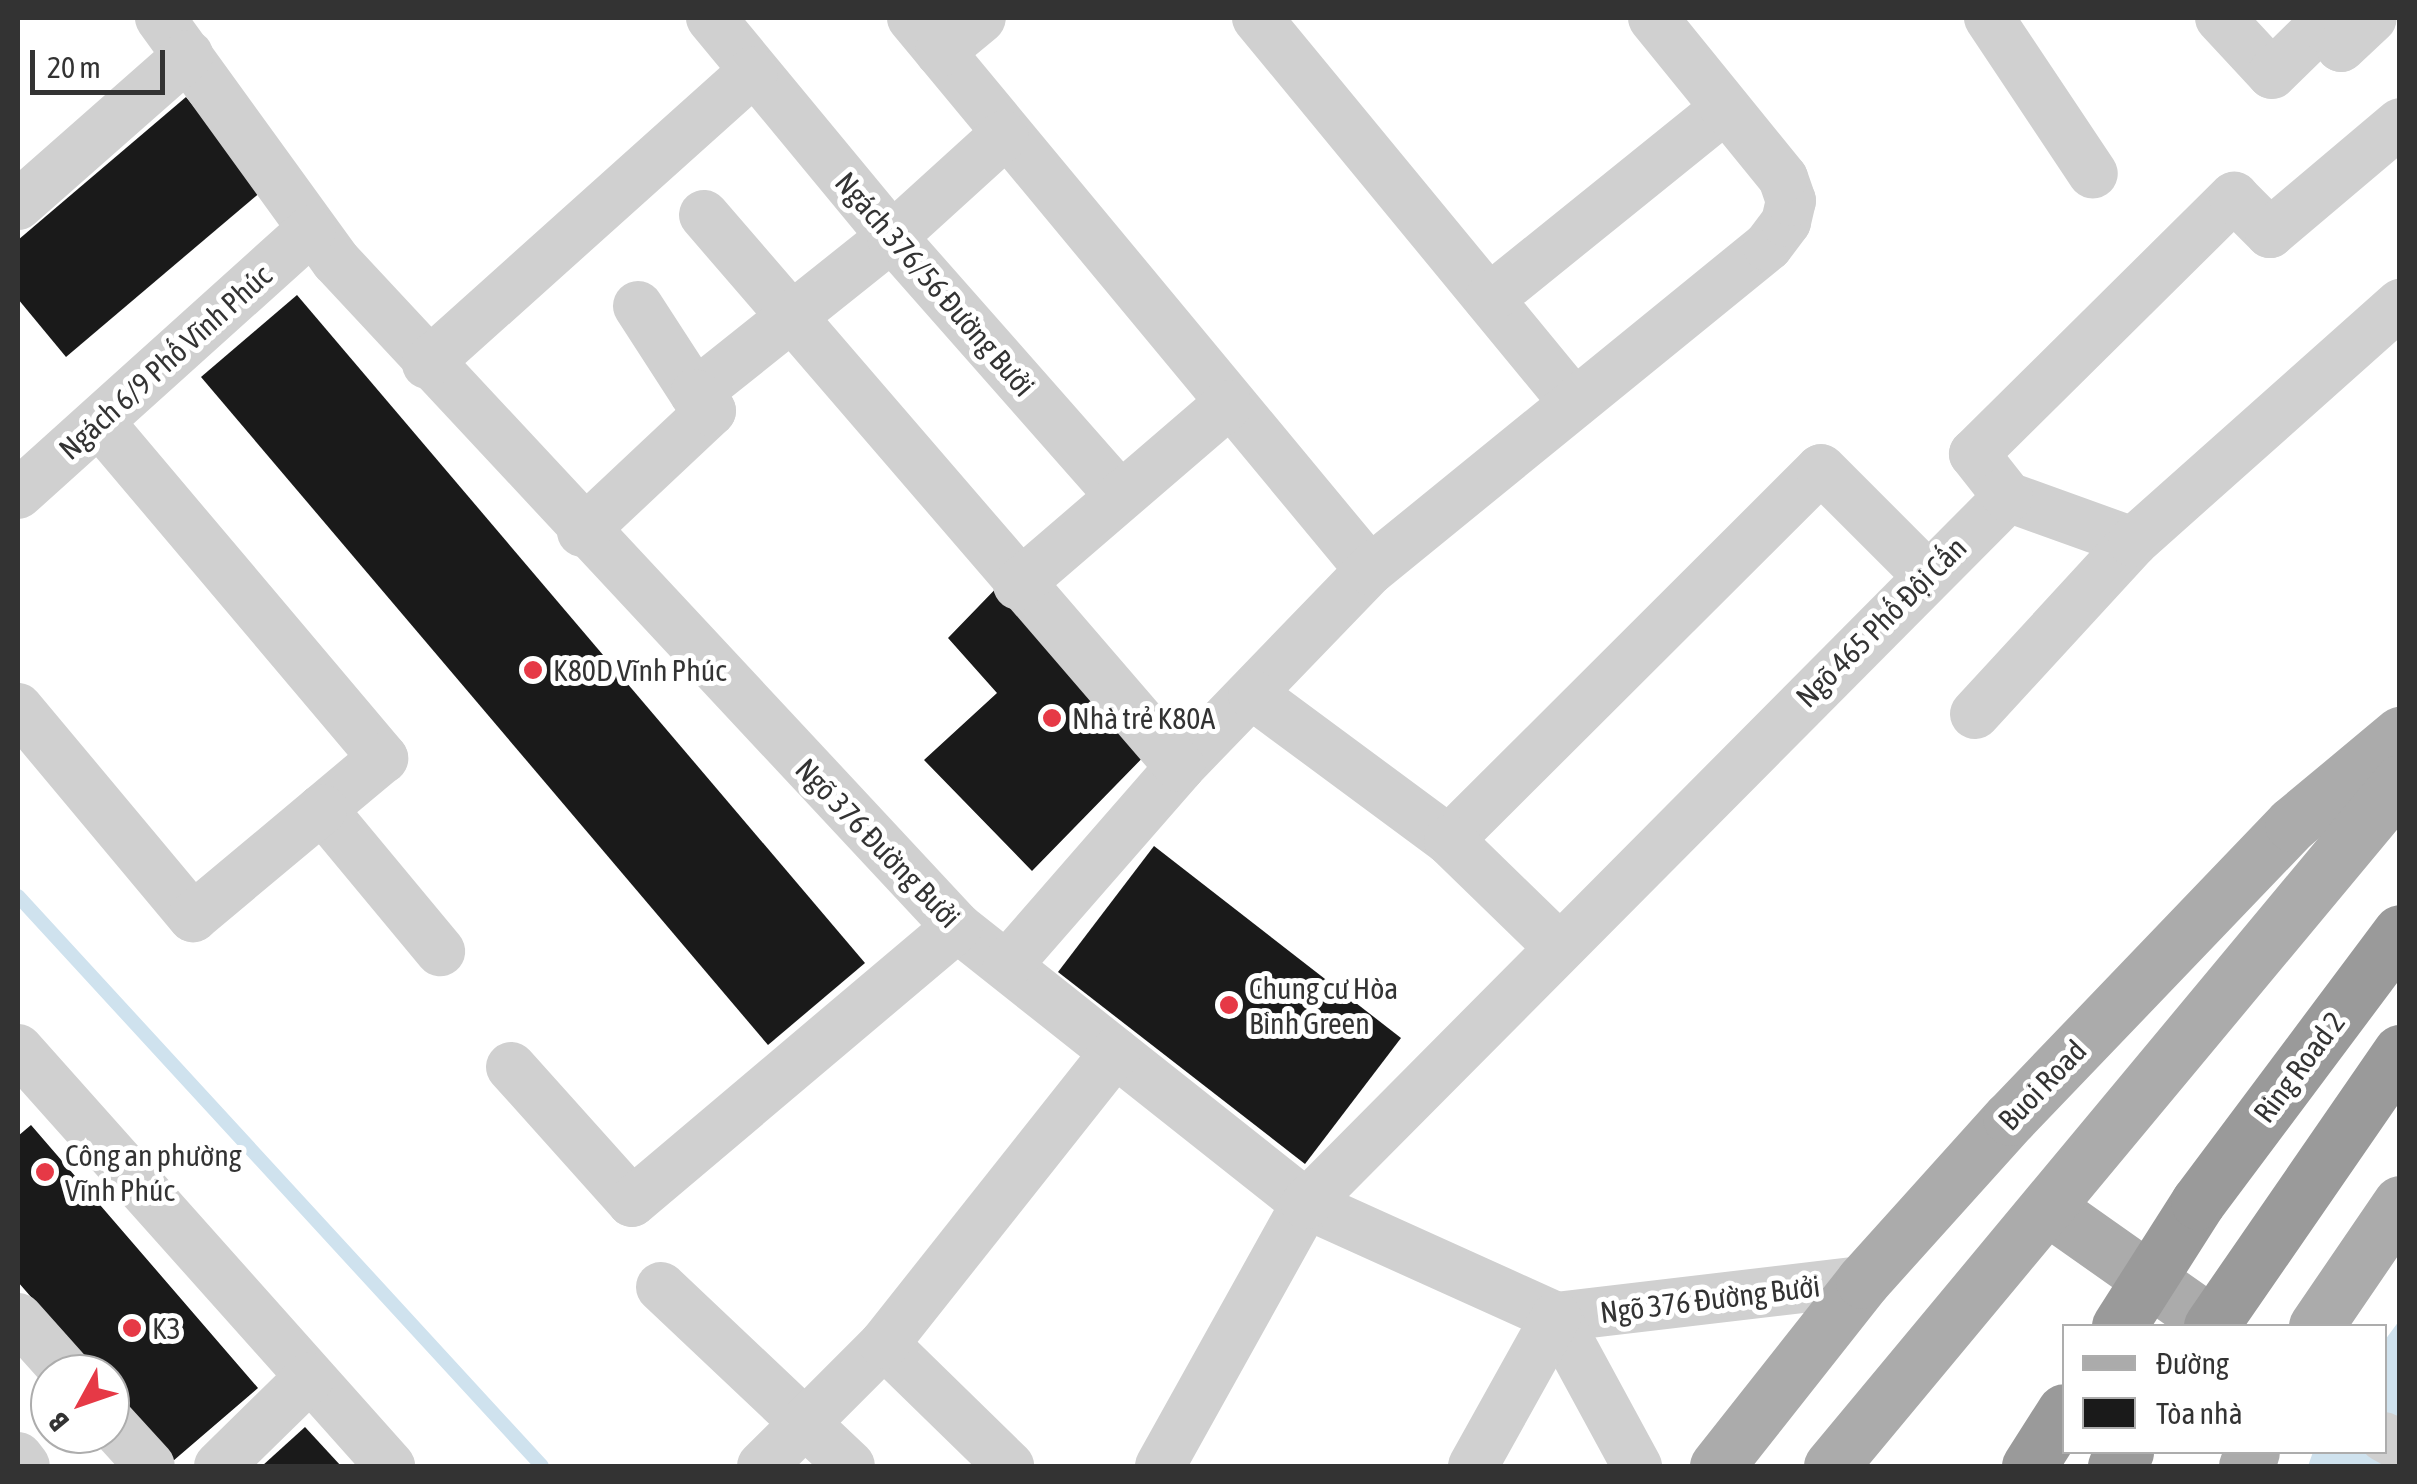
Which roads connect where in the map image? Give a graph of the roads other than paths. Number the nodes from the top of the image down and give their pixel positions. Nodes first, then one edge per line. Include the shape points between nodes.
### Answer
1 (711, 18) edge
2 (982, 18) edge
3 (1257, 18) edge
4 (1652, 18) edge
5 (1989, 18) edge
6 (2220, 18) edge
7 (2372, 18) edge
8 (926, 35) edge
9 (174, 36) edge
10 (752, 71) junction
11 (1726, 108) junction
12 (2400, 122) edge
13 (1004, 135) junction
14 (2093, 174) dead end
15 (18, 204) edge
16 (704, 215) dead end
17 (311, 230) junction
18 (892, 237) junction
19 (1489, 299) junction
20 (2400, 304) edge
21 (638, 306) dead end
22 (788, 318) junction
23 (426, 364) junction
24 (694, 394) junction
25 (1574, 403) junction
26 (1227, 404) junction
27 (100, 424) junction
28 (18, 494) edge
29 (1120, 496) junction
30 (2008, 497) junction
31 (582, 532) junction
32 (2132, 542) junction
33 (1370, 570) junction
34 (1927, 575) junction
35 (1018, 584) junction
36 (1253, 695) junction
37 (18, 708) edge
38 (1975, 714) dead end
39 (2400, 734) edge
40 (1180, 767) junction
41 (2400, 782) edge
42 (322, 808) junction
43 (1449, 840) junction
44 (957, 928) junction
45 (2400, 932) edge
46 (1557, 944) junction
47 (440, 952) dead end
48 (1008, 964) junction
49 (2400, 1052) edge
50 (1115, 1053) junction
51 (21, 1059) edge
52 (512, 1067) dead end
53 (2400, 1203) edge
54 (1306, 1204) junction
55 (2048, 1208) junction
56 (1863, 1281) junction
57 (661, 1287) dead end
58 (1556, 1317) junction
59 (2120, 1324) edge
60 (2210, 1324) edge
61 (2214, 1324) edge
62 (2317, 1324) edge
63 (884, 1344) junction
64 (310, 1378) junction
65 (2062, 1414) edge
66 (807, 1425) junction
67 (130, 1444) edge
68 (18, 1458) edge
69 (24, 1466) edge
70 (150, 1466) edge
71 (219, 1466) edge
72 (390, 1466) edge
73 (762, 1466) edge
74 (850, 1466) edge
75 (1009, 1466) edge
76 (1160, 1466) edge
77 (1473, 1466) edge
78 (1637, 1466) edge
79 (1717, 1466) edge
80 (1831, 1466) edge
81 (2029, 1466) edge

1 - 10 street, Ngách 376/56 Đường Bưởi
2 - 8 street
3 - 19 street
4 - 11 street
5 - 14 street
6 - 7 street via 2272,74 2324,23 2342,47
8 - 13 street
9 - 15 street
9 - 17 street, Ngõ 376 Đường Bưởi
10 - 18 street, Ngách 376/56 Đường Bưởi
10 - 23 street
11 - 19 street
11 - 25 street via 1783,178 1791,201 1786,222 1768,246
12 - 30 street via 2270,233 2234,197 1974,454
13 - 18 street
13 - 26 street
16 - 22 street
17 - 23 street, Ngõ 376 Đường Bưởi
17 - 27 street, Ngách 6/9 Phố Vĩnh Phúc
18 - 22 street
18 - 29 street, Ngách 376/56 Đường Bưởi
19 - 25 street
20 - 32 street
21 - 24 street
22 - 24 street
22 - 35 street
23 - 31 street, Ngõ 376 Đường Bưởi
24 - 31 street via 712,411
25 - 33 street
26 - 29 street
26 - 33 street
27 - 28 street, Ngách 6/9 Phố Vĩnh Phúc
27 - 42 street via 383,758
29 - 35 street
30 - 32 street
30 - 34 street, Ngõ 465 Phố Đội Cấn
31 - 44 street, Ngõ 376 Đường Bưởi
32 - 38 street
33 - 36 street
34 - 43 street via 1821,469
34 - 46 street, Ngõ 465 Phố Đội Cấn
35 - 40 street
36 - 40 street
36 - 43 street
37 - 42 street via 193,917
39 - 56 main road, Buoi Road via 2292,824
40 - 48 street
41 - 55 main road
42 - 47 street
43 - 46 street
44 - 48 street, Ngõ 376 Đường Bưởi
44 - 52 street via 632,1202
45 - 59 highway, Ring Road 2 via 2198,1202
46 - 54 street, Ngõ 465 Phố Đội Cấn
48 - 50 street, Ngõ 376 Đường Bưởi
49 - 61 highway
50 - 54 street, Ngõ 376 Đường Bưởi
50 - 63 street
51 - 64 street
53 - 62 main road
54 - 58 street, Ngõ 376 Đường Bưởi
54 - 76 street, Ngõ 465 Phố Đội Cấn
55 - 60 main road
55 - 80 main road
56 - 58 street, Ngõ 376 Đường Bưởi
56 - 79 main road, Buoi Road
57 - 66 street
58 - 77 street
58 - 78 street, Ngõ 376 Đường Bưởi
63 - 66 street
63 - 75 street
64 - 71 street
64 - 72 street
65 - 81 highway
66 - 73 street
66 - 74 street
67 - 70 street
68 - 69 street

